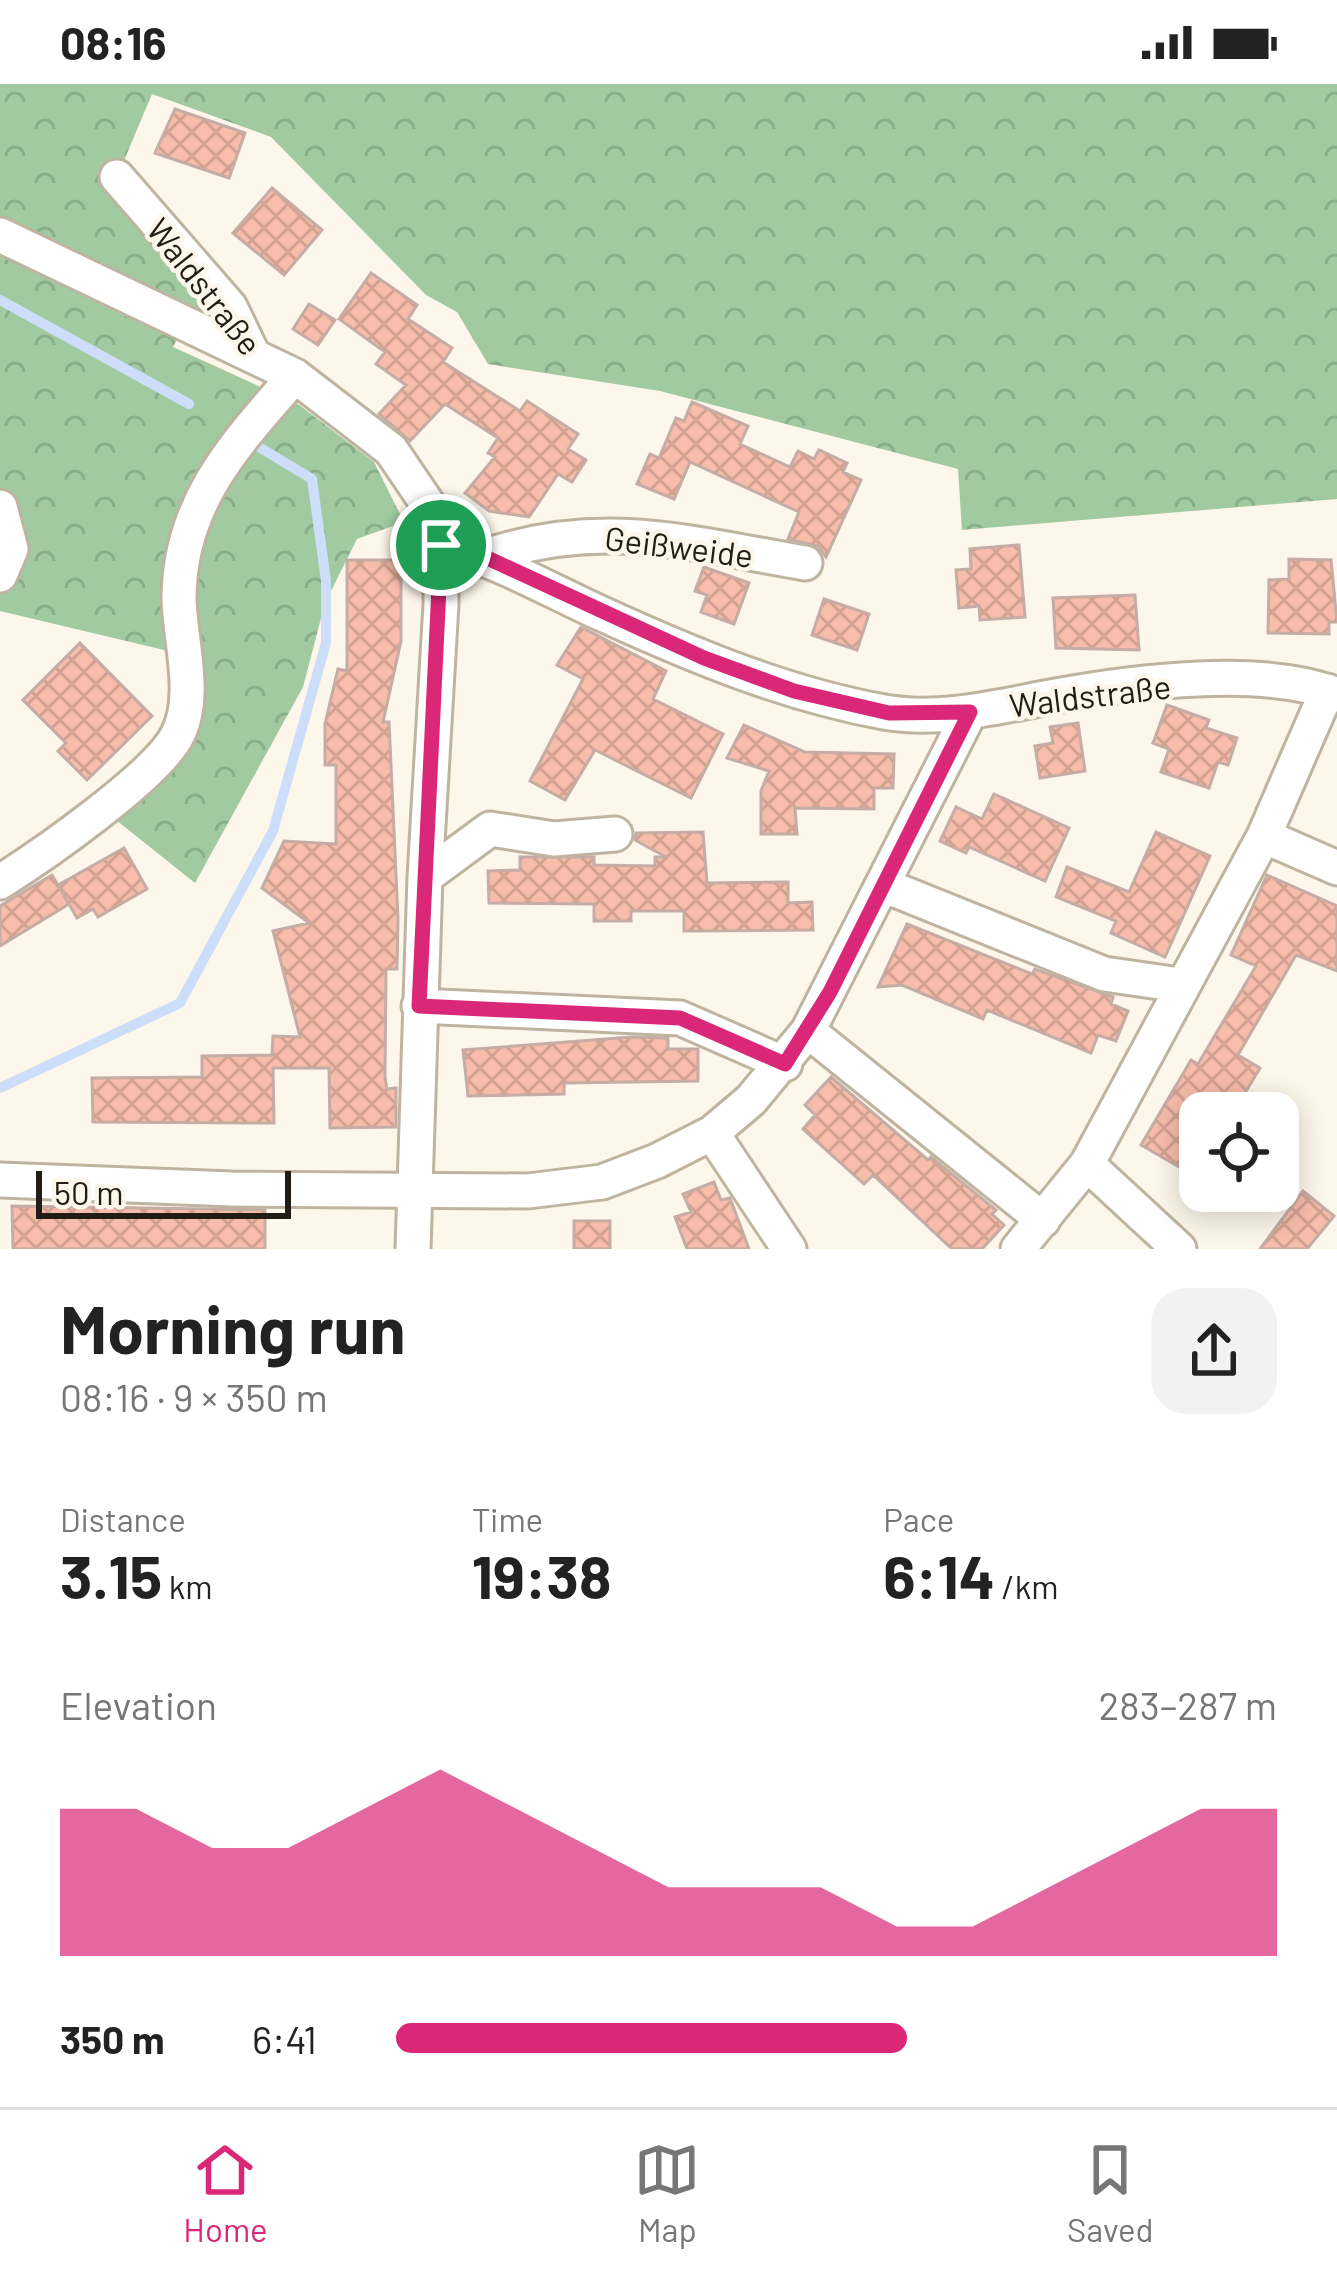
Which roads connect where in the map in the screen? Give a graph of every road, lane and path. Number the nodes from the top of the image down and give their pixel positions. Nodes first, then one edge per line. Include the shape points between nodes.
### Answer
1 (117, 177) dead end
2 (0, 235) edge
3 (253, 355) junction
4 (295, 376) junction
5 (0, 507) edge
6 (441, 545) junction
7 (483, 556) junction
8 (805, 563) dead end
9 (0, 575) edge
10 (1334, 691) edge
11 (970, 712) junction
12 (615, 833) dead end
13 (1264, 836) junction
14 (1337, 868) edge
15 (424, 877) junction
16 (0, 882) edge
17 (883, 885) junction
18 (1180, 985) junction
19 (419, 1006) junction
20 (808, 1030) junction
21 (785, 1064) junction
22 (712, 1133) junction
23 (1087, 1165) junction
24 (0, 1180) edge
25 (413, 1192) junction
26 (1043, 1220) junction
27 (413, 1249) edge
28 (789, 1249) edge
29 (1018, 1249) edge
30 (1179, 1249) edge

1 - 3 street, Waldstraße via 230,307
2 - 3 street
3 - 4 street, Waldstraße
4 - 6 street, Waldstraße via 391,449 433,512
4 - 16 street via 204,487 186,541 179,596 186,706 178,734 158,762
5 - 9 street via 11,549
6 - 7 street, Waldstraße
6 - 15 street
7 - 8 street, Geißweide via 536,539 611,532
7 - 11 street, Waldstraße via 683,650 794,691 889,713
10 - 11 street, Waldstraße via 1255,680 1151,684
10 - 13 street
11 - 17 street
12 - 15 street via 554,839 490,829
13 - 14 street
13 - 18 street
15 - 19 street
17 - 18 street via 1104,974
17 - 20 street
18 - 23 street
19 - 21 street via 680,1018
19 - 25 street
20 - 21 street
20 - 26 street
21 - 22 street
22 - 25 street via 602,1182
22 - 28 street
23 - 26 street
23 - 30 street
24 - 25 street
25 - 27 street
26 - 29 street

